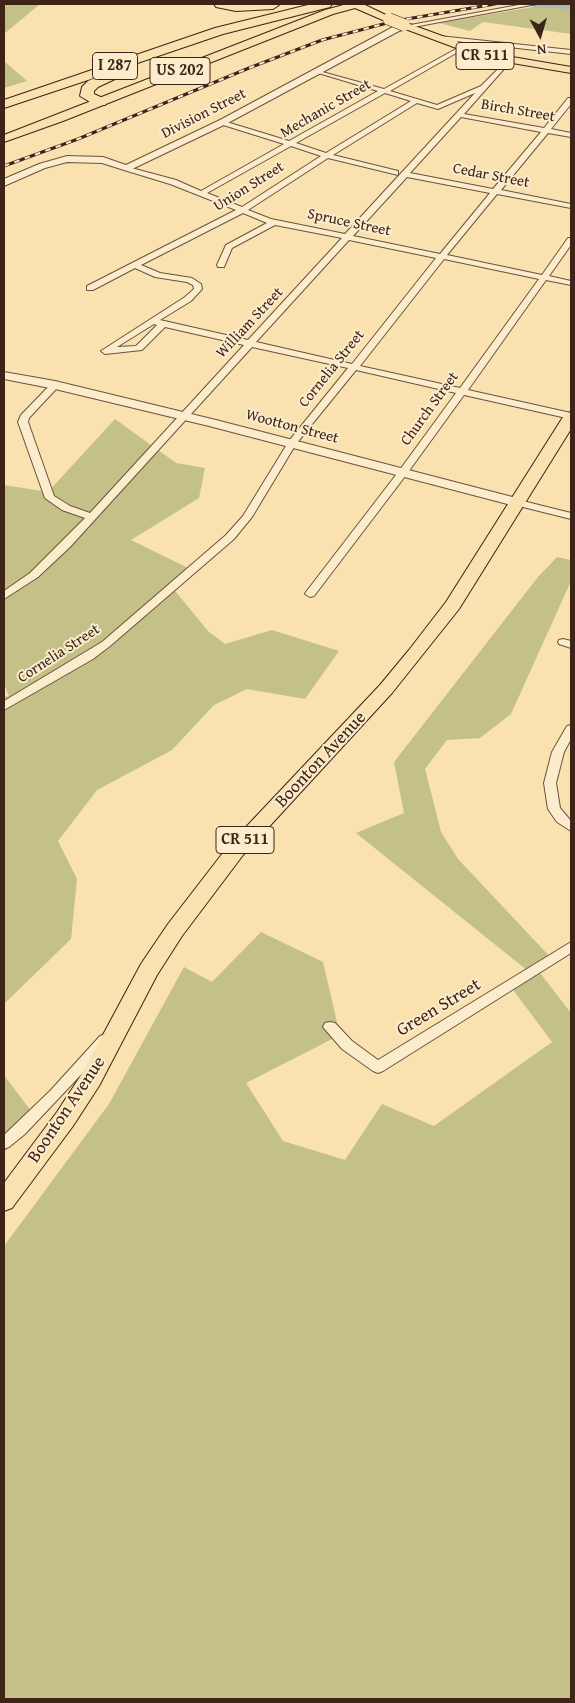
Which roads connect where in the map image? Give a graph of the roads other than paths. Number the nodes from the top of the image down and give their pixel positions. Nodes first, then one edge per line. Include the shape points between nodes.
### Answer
1 (220, 4) edge
2 (280, 4) edge
3 (296, 4) edge
4 (326, 4) edge
5 (356, 4) edge
6 (534, 4) edge
7 (406, 25) junction
8 (228, 29) junction
9 (439, 38) junction
10 (463, 47) junction
11 (571, 52) edge
12 (509, 60) junction
13 (571, 70) edge
14 (317, 71) junction
15 (488, 83) junction
16 (384, 91) junction
17 (4, 96) edge
18 (571, 100) edge
19 (415, 101) junction
20 (100, 102) junction
21 (4, 104) edge
22 (460, 114) junction
23 (223, 122) junction
24 (547, 130) junction
25 (571, 134) edge
26 (4, 139) edge
27 (291, 144) junction
28 (328, 156) junction
29 (127, 168) junction
30 (400, 173) junction
31 (4, 183) edge
32 (496, 191) junction
33 (202, 194) junction
34 (571, 206) edge
35 (243, 210) junction
36 (274, 222) junction
37 (348, 238) junction
38 (571, 240) edge
39 (443, 256) junction
40 (134, 265) junction
41 (221, 265) dead end
42 (544, 277) junction
43 (571, 283) edge
44 (90, 288) dead end
45 (152, 321) junction
46 (163, 324) junction
47 (249, 344) junction
48 (354, 366) junction
49 (4, 376) edge
50 (55, 385) junction
51 (462, 391) junction
52 (183, 416) junction
53 (571, 417) edge
54 (292, 443) junction
55 (402, 473) junction
56 (519, 503) junction
57 (571, 516) edge
58 (91, 517) junction
59 (310, 594) dead end
60 (4, 596) edge
61 (6, 701) edge
62 (571, 729) edge
63 (571, 827) edge
64 (571, 947) edge
65 (122, 1021) junction
66 (330, 1027) dead end
67 (4, 1143) edge
68 (4, 1201) edge

1 - 2 highway via 243,7
3 - 17 highway, I 287 via 209,27
4 - 8 highway, I 287
5 - 7 main road, CR 511, bridge
5 - 20 main road, US 202
6 - 7 street
7 - 9 main road, CR 511
7 - 14 street, Division Street
8 - 20 highway via 93,84 86,93
8 - 21 highway, I 287
9 - 10 main road, CR 511
9 - 11 street
10 - 12 main road, CR 511
10 - 16 street, Mechanic Street
12 - 13 main road, CR 511
12 - 15 street, William Street
14 - 16 street
14 - 23 street, Division Street
15 - 19 street via 443,107
15 - 22 street, William Street
16 - 19 street
16 - 27 street, Mechanic Street
18 - 24 street, Cornelia Street
19 - 28 street, Union Street
20 - 26 main road, US 202
22 - 24 street, Birch Street
22 - 30 street, William Street
23 - 27 street, Cedar Street
23 - 29 street, Division Street
24 - 25 street, Birch Street
24 - 32 street, Cornelia Street
27 - 28 street, Cedar Street
27 - 33 street, Mechanic Street
28 - 30 street, Cedar Street
28 - 35 street, Union Street
29 - 31 street via 93,159 68,159 42,166
29 - 33 street, Spruce Street
30 - 32 street, Cedar Street
30 - 37 street, William Street
32 - 34 street, Cedar Street
32 - 39 street, Cornelia Street
33 - 35 street, Spruce Street
35 - 36 street, Spruce Street
35 - 40 street, Union Street
36 - 37 street, Spruce Street
36 - 41 street via 228,247
37 - 39 street, Spruce Street
37 - 47 street, William Street
38 - 42 street, Church Street
39 - 42 street, Spruce Street
39 - 48 street, Cornelia Street
40 - 44 street, Union Street
40 - 45 street via 158,276 189,280 198,286 188,299
42 - 43 street, Spruce Street
42 - 51 street, Church Street
45 - 46 street
45 - 46 street via 105,351 139,348
46 - 47 street
47 - 48 street
47 - 52 street, William Street
48 - 51 street
48 - 54 street, Cornelia Street
49 - 50 street, Wootton Street
50 - 52 street, Wootton Street
50 - 58 street via 24,417 23,422 50,498
51 - 53 street
51 - 55 street, Church Street
52 - 54 street, Wootton Street
52 - 58 street, William Street
53 - 56 main road, Boonton Avenue / CR 511
54 - 55 street, Wootton Street
54 - 61 street, Cornelia Street via 247,517 216,550 106,644
55 - 56 street, Wootton Street
55 - 59 street, Church Street
56 - 57 street, Wootton Street
56 - 65 main road, Boonton Avenue / CR 511 via 453,605 415,654 236,850 175,930
58 - 60 street, William Street via 34,575
62 - 63 street via 558,752 550,783 554,809
64 - 66 street, Green Street via 378,1067 347,1045
65 - 67 street via 56,1094
65 - 68 main road, Boonton Avenue / CR 511 via 92,1079

